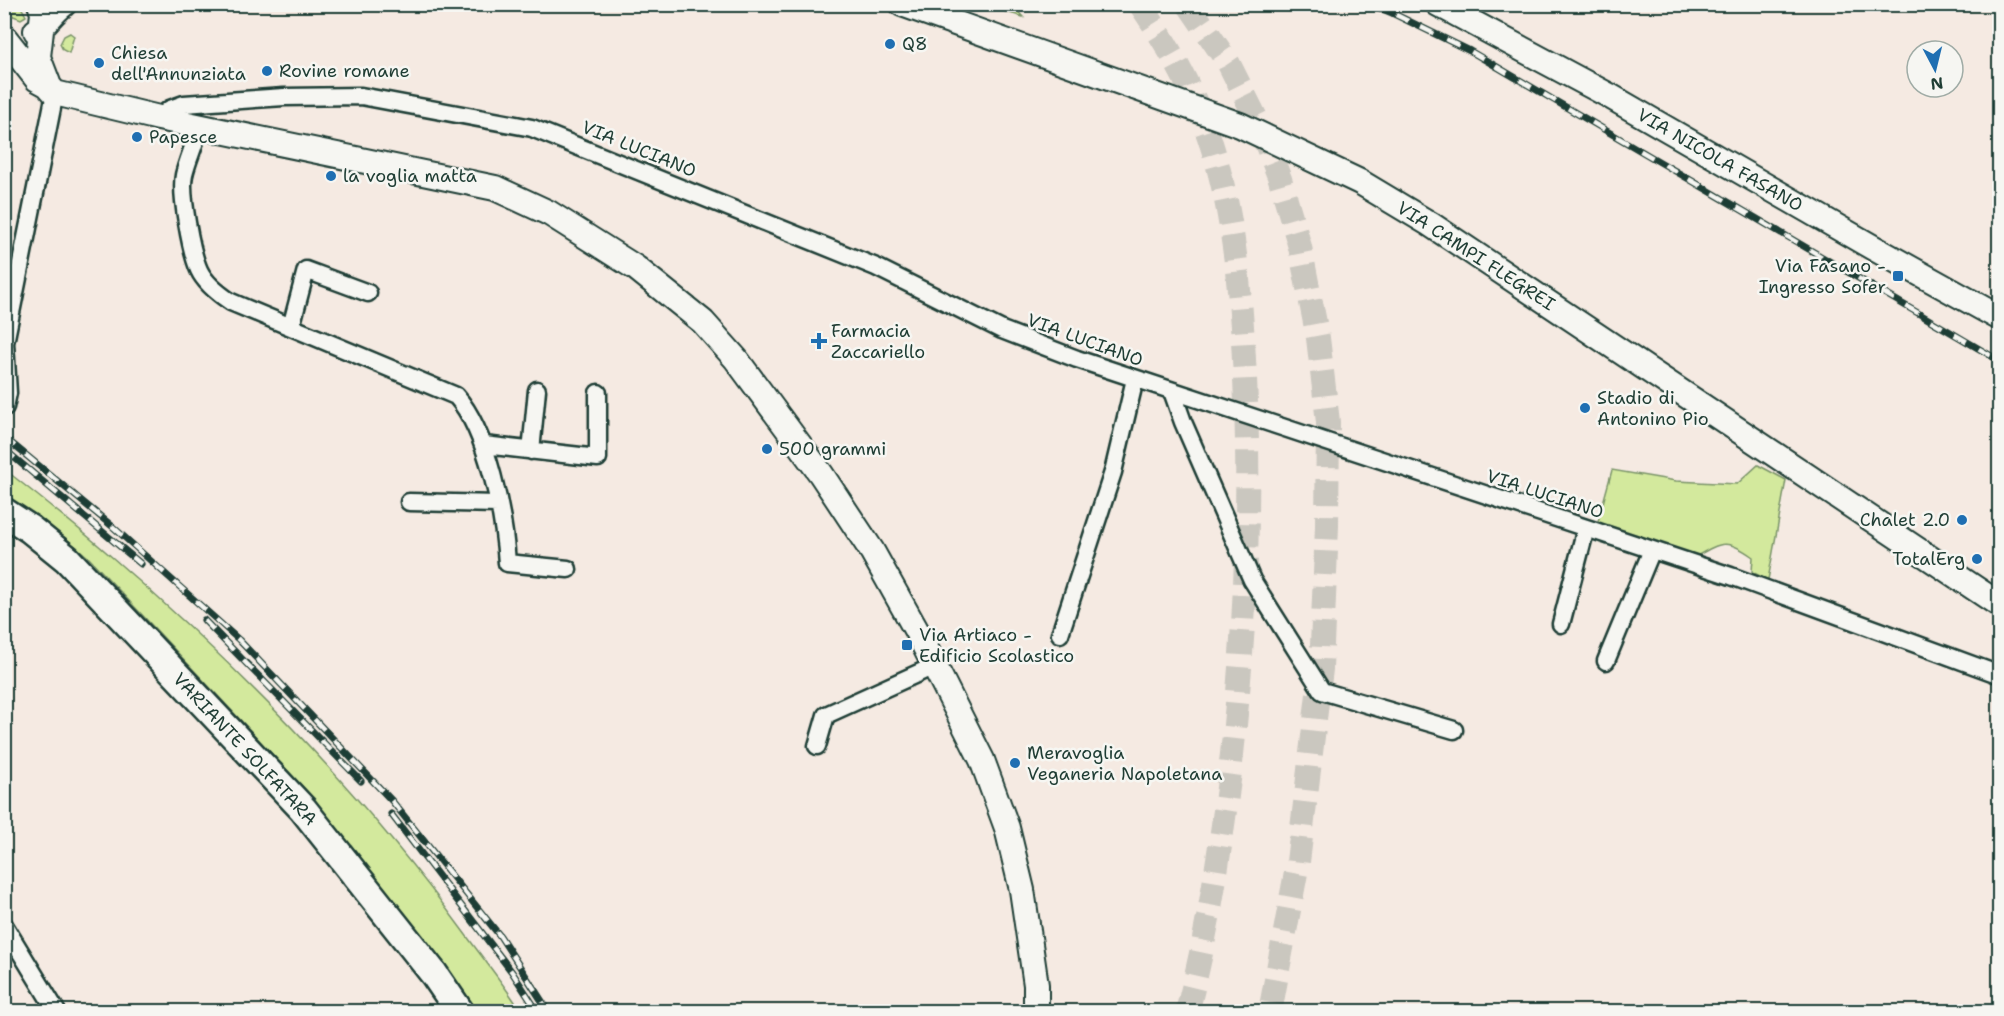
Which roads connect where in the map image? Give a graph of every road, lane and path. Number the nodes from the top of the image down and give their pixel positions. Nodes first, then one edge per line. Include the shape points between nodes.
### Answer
1 (40, 4) edge
2 (64, 4) edge
3 (902, 4) edge
4 (1438, 4) edge
5 (40, 29) junction
6 (4, 32) edge
7 (4, 37) edge
8 (51, 89) junction
9 (159, 118) junction
10 (199, 126) junction
11 (368, 293) dead end
12 (2000, 318) edge
13 (291, 327) junction
14 (1135, 379) junction
15 (537, 390) dead end
16 (1172, 391) junction
17 (598, 393) dead end
18 (5, 407) edge
19 (484, 445) junction
20 (531, 451) junction
21 (408, 502) dead end
22 (498, 504) junction
23 (4, 512) edge
24 (1586, 528) junction
25 (1652, 550) junction
26 (568, 569) dead end
27 (2000, 604) edge
28 (1561, 624) dead end
29 (1060, 634) dead end
30 (1606, 661) dead end
31 (934, 666) junction
32 (2000, 675) edge
33 (1454, 730) dead end
34 (817, 746) dead end
35 (4, 925) edge
36 (57, 1011) edge
37 (460, 1011) edge
38 (1036, 1011) edge

1 - 5 main road
2 - 5 main road
3 - 27 main road, VIA CAMPI FLEGREI via 1240,125 1360,182 1430,224
4 - 12 main road, VIA NICOLA FASANO via 1608,95
5 - 6 main road via 20,36
5 - 8 main road via 38,57
7 - 8 main road via 37,79
8 - 9 main road
8 - 18 street via 5,343
9 - 10 main road
9 - 14 street, VIA LUCIANO via 184,104 361,96 532,128 876,267 1002,330
10 - 13 street via 183,189 200,272 215,291 231,302
10 - 31 main road via 495,188 549,213 636,268 703,322 736,359 821,474 865,542
11 - 13 street via 306,270
13 - 19 street via 456,396 466,407
14 - 16 street, VIA LUCIANO
14 - 29 street via 1113,472
15 - 20 street
16 - 24 street, VIA LUCIANO
16 - 33 street via 1252,580 1322,691
17 - 20 street via 598,458
19 - 20 street
19 - 22 street
21 - 22 street
22 - 26 street via 507,563
23 - 37 main road, VARIANTE SOLFATARA via 67,559 303,809
24 - 25 street, VIA LUCIANO
24 - 28 street
25 - 30 street
25 - 32 street, VIA LUCIANO
31 - 34 street via 826,715
31 - 38 main road via 982,760 1007,828 1022,890
35 - 36 street

